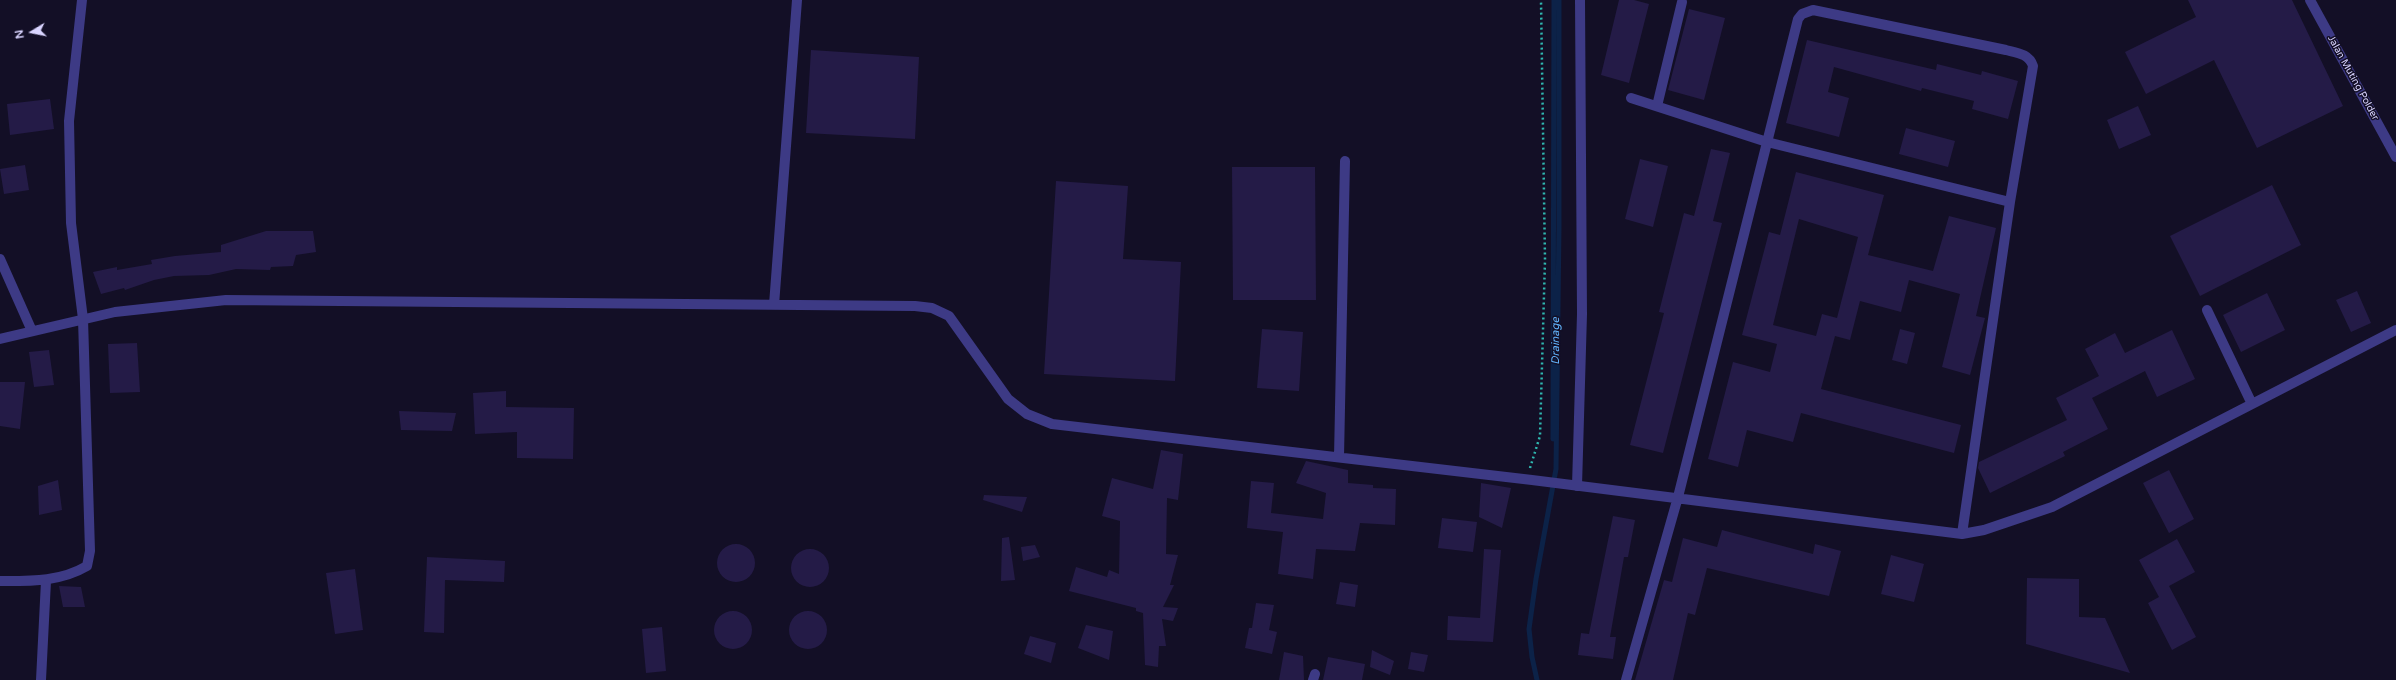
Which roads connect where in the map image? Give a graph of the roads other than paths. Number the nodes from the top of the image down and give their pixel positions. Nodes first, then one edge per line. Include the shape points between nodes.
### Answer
1 (82, 0) edge
2 (797, 0) edge
3 (1580, 0) edge
4 (2310, 0) edge
5 (1682, 2) dead end
6 (1631, 98) dead end
7 (1657, 106) junction
8 (1767, 142) junction
9 (2396, 156) edge
10 (1345, 161) dead end
11 (2010, 202) junction
12 (0, 259) edge
13 (774, 305) junction
14 (2207, 310) dead end
15 (83, 319) junction
16 (2396, 330) edge
17 (32, 331) junction
18 (0, 339) edge
19 (2252, 404) junction
20 (1339, 457) junction
21 (1578, 486) junction
22 (1678, 497) junction
23 (1962, 534) junction
24 (0, 581) edge
25 (46, 581) junction
26 (41, 680) edge
27 (1626, 680) edge

1 - 15 street via 69,121 71,223
2 - 13 street
3 - 21 street via 1582,314
4 - 9 street, Jalan Muting Polder
5 - 7 street
6 - 7 street
7 - 8 street
8 - 11 street
8 - 11 street via 1798,19 1807,11 1813,10 2006,50 2026,56 2033,66
8 - 22 street
10 - 20 street
11 - 23 street
12 - 17 street
13 - 15 street via 226,300 123,311
13 - 20 street via 932,308 949,316 1008,399 1027,414 1052,424
14 - 19 street
15 - 17 street
15 - 25 street via 90,552 87,566
16 - 19 street
17 - 18 street
19 - 23 street via 2052,507 1984,530
20 - 21 street
21 - 22 street
22 - 23 street
22 - 27 street
24 - 25 street
25 - 26 street

